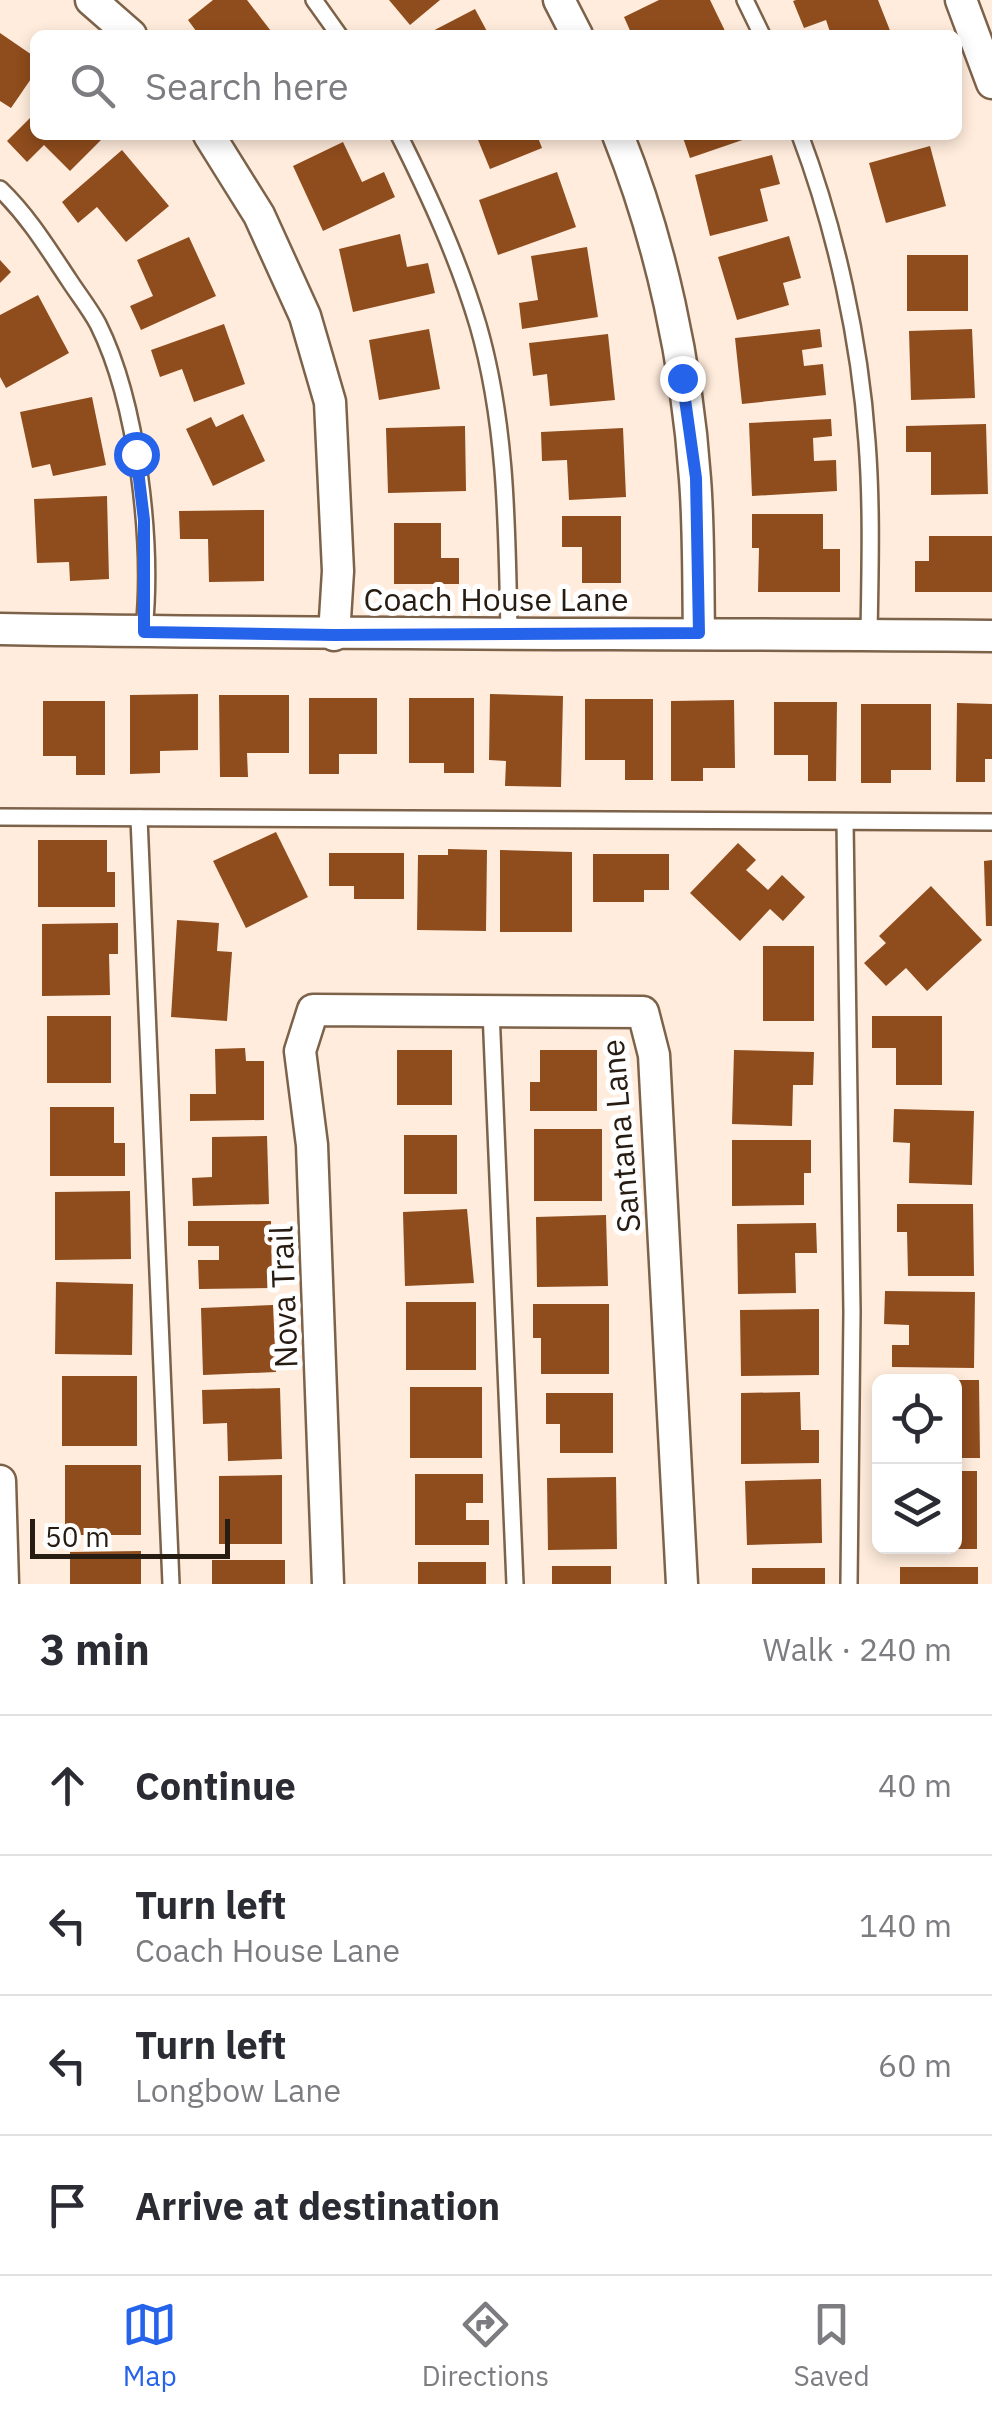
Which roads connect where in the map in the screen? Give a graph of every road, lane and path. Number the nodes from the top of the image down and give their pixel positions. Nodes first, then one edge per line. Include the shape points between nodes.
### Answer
1 (91, 0) edge
2 (314, 0) edge
3 (558, 0) edge
4 (745, 0) edge
5 (961, 0) edge
6 (125, 30) edge
7 (335, 30) edge
8 (574, 30) edge
9 (760, 30) edge
10 (992, 83) edge
11 (212, 140) edge
12 (401, 140) edge
13 (620, 140) edge
14 (802, 140) edge
15 (0, 189) edge
16 (0, 628) edge
17 (144, 632) junction
18 (699, 633) junction
19 (509, 634) junction
20 (334, 635) junction
21 (869, 635) junction
22 (992, 636) edge
23 (0, 817) edge
24 (139, 818) junction
25 (844, 822) junction
26 (992, 822) edge
27 (314, 1010) joint
28 (491, 1011) junction
29 (0, 1481) edge
30 (1, 1504) edge
31 (3, 1584) edge
32 (171, 1584) edge
33 (328, 1584) edge
34 (515, 1584) edge
35 (682, 1584) edge
36 (849, 1584) edge

1 - 6 street
2 - 7 lane
3 - 8 street
4 - 9 lane
5 - 10 street
11 - 20 street via 259,215 305,316 330,402 338,571
12 - 19 lane via 446,231 496,404 506,485
13 - 18 street via 648,221 682,378 696,478
14 - 21 lane via 831,233 858,362 867,442
15 - 17 lane via 26,215 98,324 118,378 144,520
16 - 17 street, Coach House Lane
17 - 20 street, Coach House Lane
18 - 19 street, Coach House Lane
18 - 21 street, Coach House Lane
19 - 20 street, Coach House Lane
21 - 22 street, Coach House Lane
23 - 24 lane
24 - 25 lane
24 - 32 lane
25 - 26 lane
25 - 36 lane
27 - 28 street, Santana Lane
27 - 33 street, Nova Trail via 300,1051 312,1145
28 - 34 lane
28 - 35 street, Santana Lane via 644,1012 654,1055
29 - 30 street
30 - 31 street

